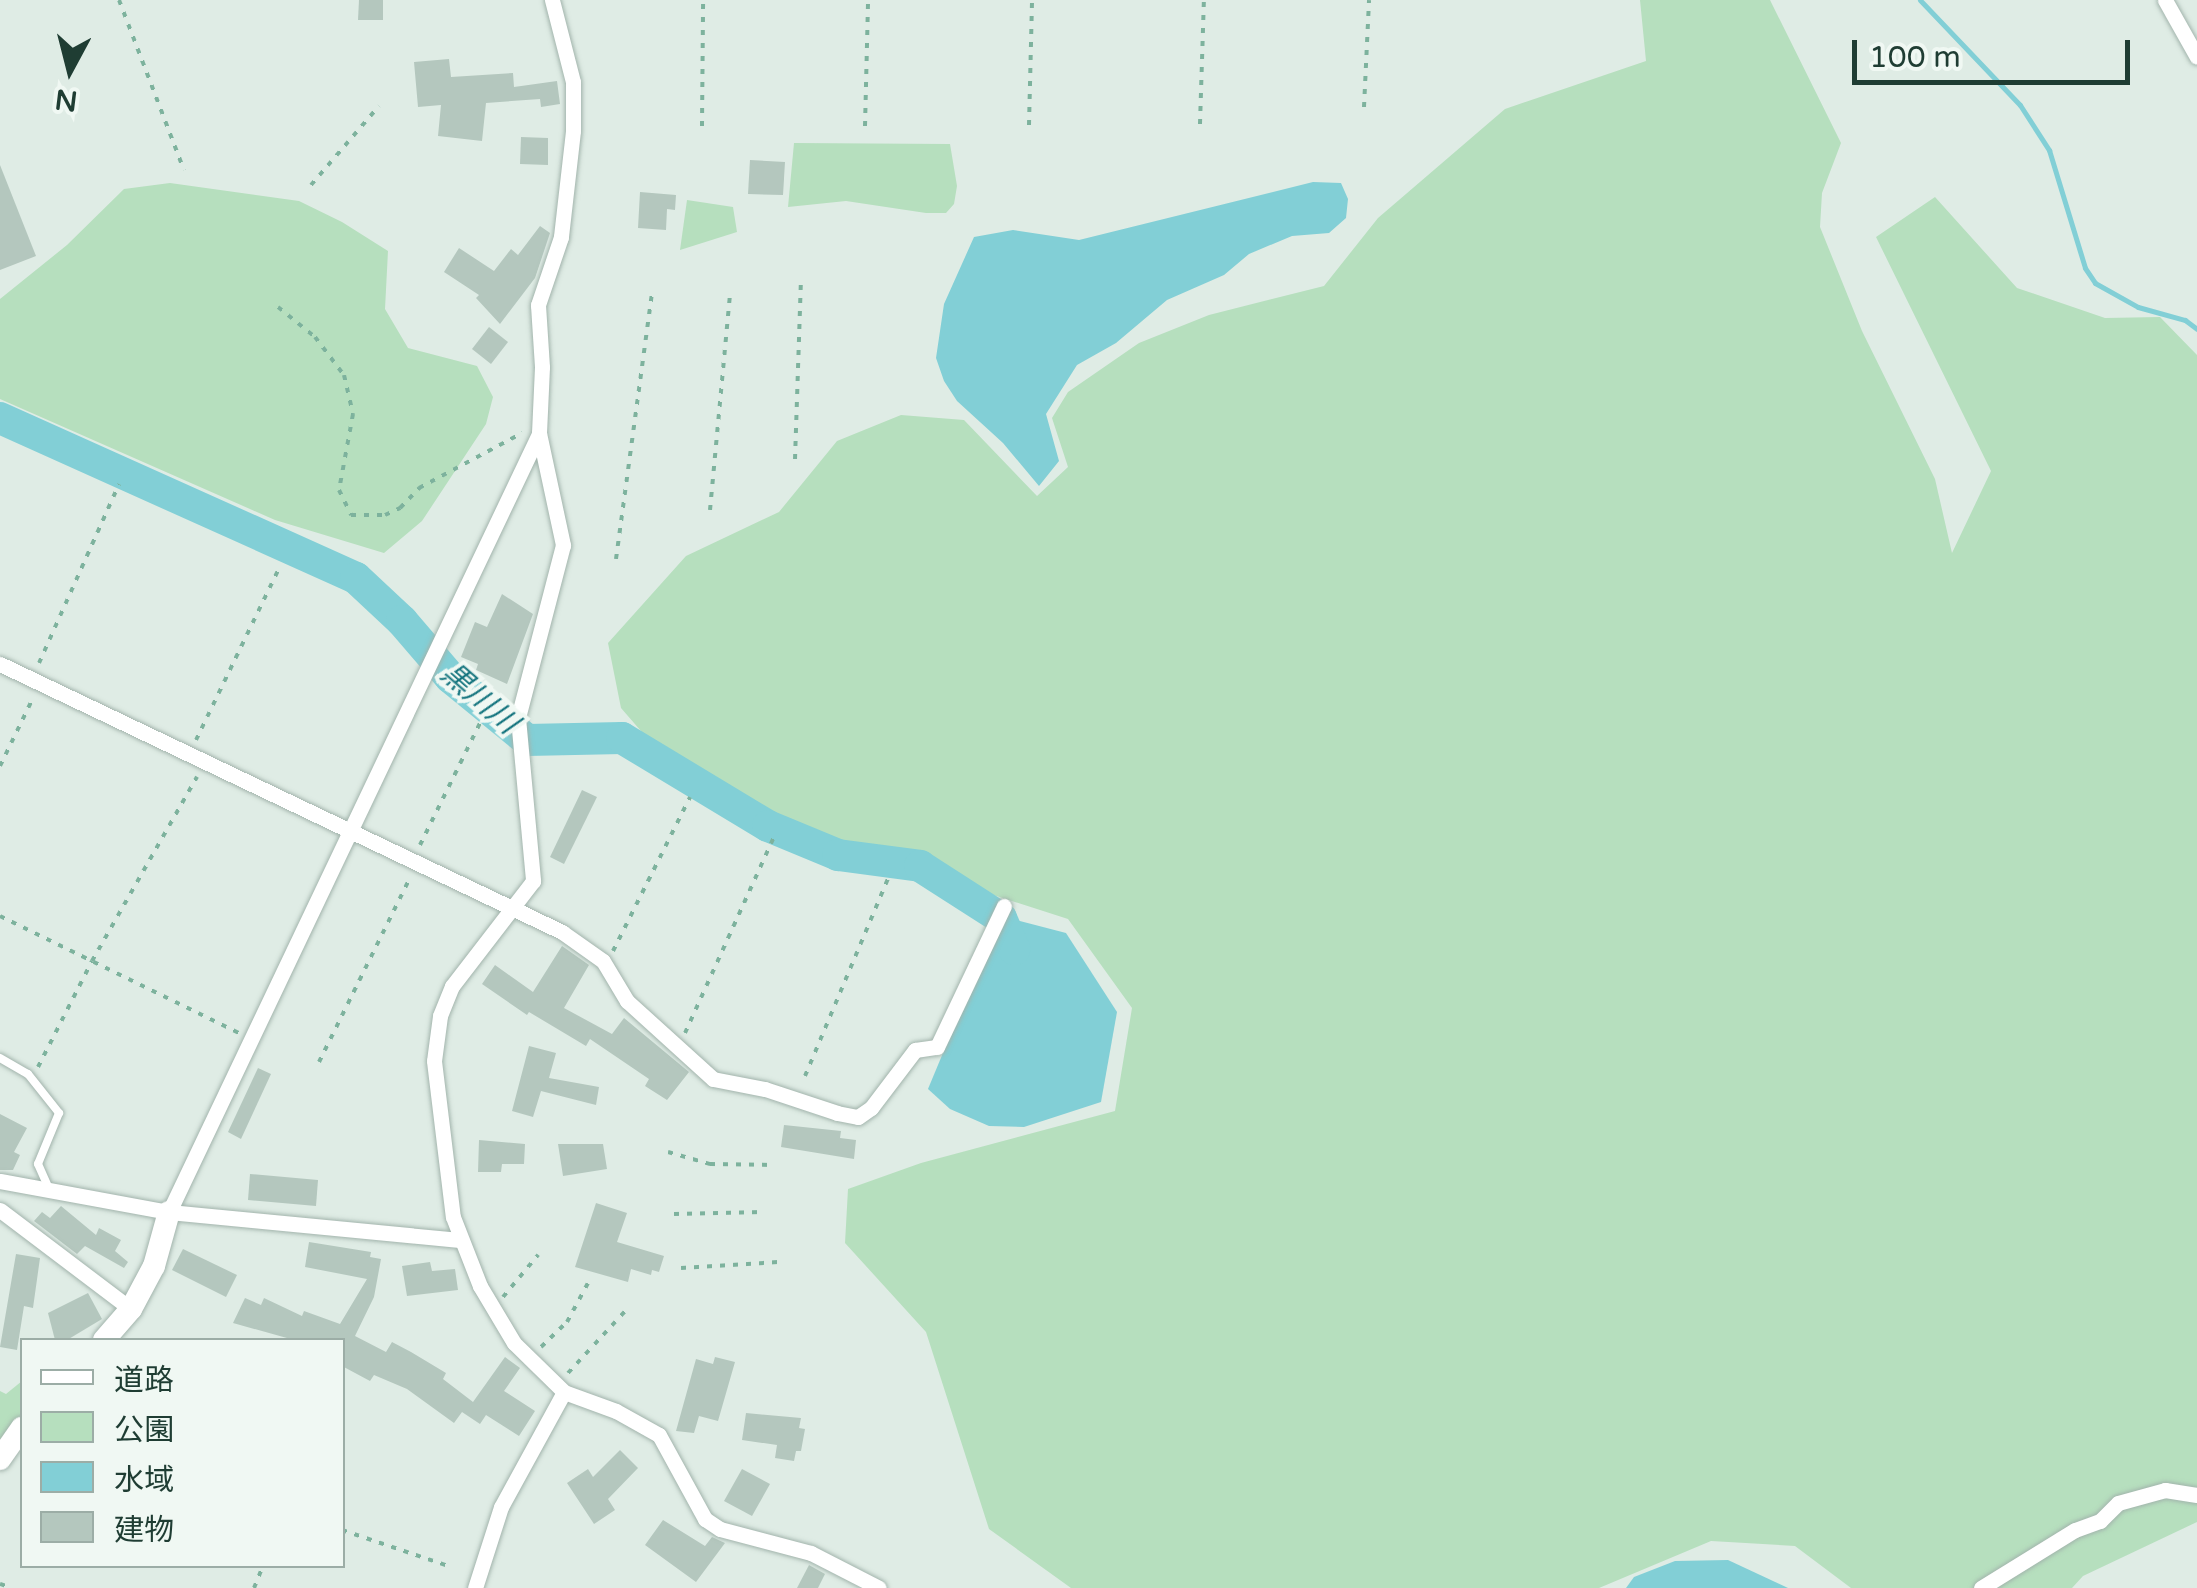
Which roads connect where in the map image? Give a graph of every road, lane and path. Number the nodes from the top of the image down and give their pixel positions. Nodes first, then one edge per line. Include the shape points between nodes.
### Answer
1 (119, 0) edge
2 (552, 0) edge
3 (703, 0) edge
4 (868, 0) edge
5 (1032, 0) edge
6 (1204, 0) edge
7 (1369, 0) edge
8 (2165, 0) edge
9 (2197, 57) edge
10 (379, 106) dead end
11 (1364, 107) dead end
12 (1200, 124) dead end
13 (1029, 125) dead end
14 (702, 126) dead end
15 (865, 126) dead end
16 (184, 170) dead end
17 (311, 185) dead end
18 (801, 280) dead end
19 (652, 294) dead end
20 (730, 295) dead end
21 (278, 307) dead end
22 (539, 428) junction
23 (795, 459) dead end
24 (119, 484) dead end
25 (710, 510) dead end
26 (616, 559) dead end
27 (279, 568) dead end
28 (0, 664) edge
29 (37, 668) dead end
30 (37, 690) dead end
31 (484, 715) dead end
32 (194, 744) dead end
33 (0, 766) edge
34 (201, 769) dead end
35 (690, 796) dead end
36 (350, 831) junction
37 (774, 837) dead end
38 (417, 852) dead end
39 (411, 876) dead end
40 (888, 879) dead end
41 (1004, 906) dead end
42 (511, 910) junction
43 (0, 916) edge
44 (611, 956) dead end
45 (92, 961) junction
46 (239, 1033) dead end
47 (681, 1042) dead end
48 (0, 1058) edge
49 (319, 1062) dead end
50 (36, 1071) dead end
51 (805, 1076) dead end
52 (668, 1152) dead end
53 (772, 1164) dead end
54 (0, 1181) edge
55 (49, 1189) junction
56 (0, 1210) edge
57 (170, 1212) junction
58 (763, 1212) dead end
59 (674, 1214) dead end
60 (460, 1240) junction
61 (538, 1254) dead end
62 (778, 1262) dead end
63 (681, 1268) dead end
64 (588, 1283) dead end
65 (498, 1303) dead end
66 (629, 1306) dead end
67 (130, 1309) junction
68 (106, 1338) edge
69 (534, 1354) dead end
70 (563, 1386) junction
71 (20, 1431) edge
72 (0, 1459) edge
73 (2197, 1495) edge
74 (345, 1531) edge
75 (451, 1567) dead end
76 (0, 1584) edge
77 (12, 1588) edge
78 (475, 1588) edge
79 (879, 1588) edge
80 (1981, 1588) edge

1 - 16 path
2 - 22 street via 573,82 574,131 561,237 538,305
3 - 14 path
4 - 15 path
5 - 13 path
6 - 12 path
7 - 11 path
8 - 9 street
10 - 17 path
18 - 23 path
19 - 26 path
20 - 25 path
21 - 22 path via 324,347 344,375 353,414 339,490 351,516 400,508 420,488
22 - 36 street
22 - 42 street via 563,545 518,718 532,882
24 - 29 path
27 - 32 path
28 - 36 street
30 - 33 path
31 - 38 path
34 - 45 path
35 - 44 path
36 - 42 street
36 - 57 street
37 - 47 path
39 - 49 path
40 - 51 path
41 - 42 street via 937,1047 915,1050 858,1117 713,1080 626,1000 603,960 562,932
42 - 60 street via 452,986 440,1016 434,1061
43 - 45 path
45 - 46 path
45 - 50 path
48 - 55 lane via 28,1074 59,1113 38,1164
52 - 53 path via 710,1164
54 - 55 street
55 - 57 street
56 - 67 street
57 - 60 street
57 - 67 street via 154,1266
58 - 59 path
60 - 70 street via 514,1344
61 - 65 path
62 - 63 path
64 - 69 path via 567,1322
66 - 70 path
67 - 68 street
70 - 78 street via 501,1507
70 - 79 street via 659,1436 692,1502 720,1529 811,1553
71 - 72 street
73 - 80 street via 2165,1490 2118,1503 2100,1521
74 - 75 path
76 - 77 path

